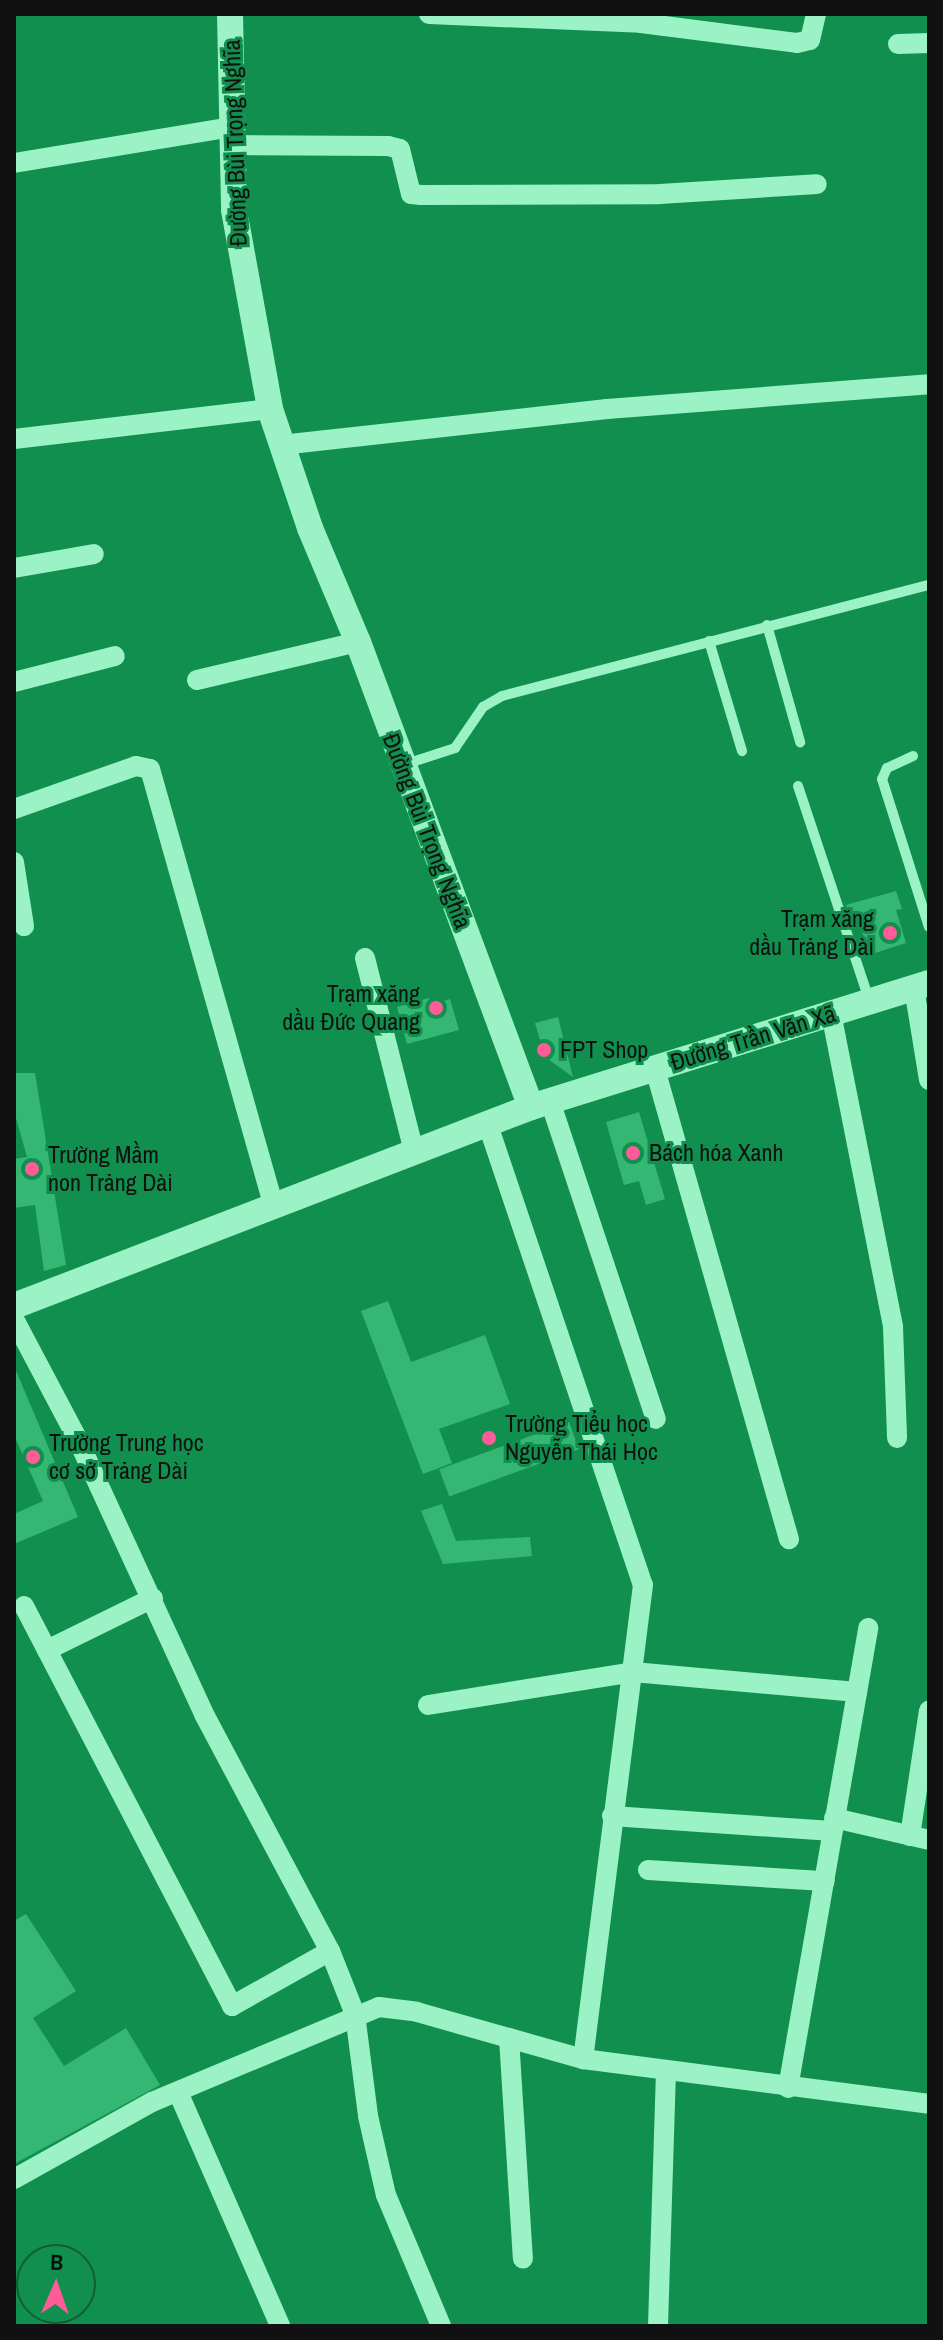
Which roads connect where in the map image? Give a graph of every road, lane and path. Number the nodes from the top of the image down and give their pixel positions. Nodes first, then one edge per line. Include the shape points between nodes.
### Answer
1 (230, 14) edge
2 (429, 14) edge
3 (816, 14) edge
4 (929, 43) edge
5 (898, 44) dead end
6 (231, 136) junction
7 (14, 163) edge
8 (817, 184) dead end
9 (929, 384) edge
10 (270, 409) junction
11 (14, 439) edge
12 (281, 445) junction
13 (94, 554) dead end
14 (14, 568) edge
15 (929, 585) edge
16 (767, 625) junction
17 (709, 641) junction
18 (358, 642) junction
19 (115, 656) dead end
20 (197, 680) dead end
21 (14, 682) edge
22 (800, 742) dead end
23 (742, 751) dead end
24 (913, 756) dead end
25 (401, 766) junction
26 (798, 786) dead end
27 (14, 809) edge
28 (14, 862) edge
29 (24, 926) dead end
30 (929, 927) edge
31 (365, 958) dead end
32 (922, 986) edge
33 (870, 1002) junction
34 (831, 1013) junction
35 (655, 1069) junction
36 (929, 1080) edge
37 (540, 1104) junction
38 (488, 1125) junction
39 (414, 1152) junction
40 (274, 1208) junction
41 (14, 1306) edge
42 (14, 1319) edge
43 (656, 1419) dead end
44 (897, 1438) dead end
45 (789, 1539) dead end
46 (153, 1598) junction
47 (24, 1606) dead end
48 (868, 1628) dead end
49 (47, 1650) junction
50 (633, 1672) junction
51 (857, 1692) junction
52 (428, 1705) dead end
53 (929, 1710) edge
54 (612, 1816) junction
55 (833, 1824) junction
56 (920, 1838) edge
57 (648, 1870) dead end
58 (825, 1881) junction
59 (330, 1951) junction
60 (355, 2014) junction
61 (509, 2038) junction
62 (583, 2059) junction
63 (666, 2070) junction
64 (788, 2088) junction
65 (178, 2092) junction
66 (929, 2104) edge
67 (14, 2179) edge
68 (523, 2259) dead end
69 (280, 2326) edge
70 (441, 2326) edge
71 (658, 2326) edge

1 - 6 street, Đường Bùi Trọng Nghĩa
2 - 3 street via 641,23 797,43 810,40
4 - 5 street
6 - 7 street
6 - 8 street via 400,149 411,194 421,195 660,194
6 - 10 street, Đường Bùi Trọng Nghĩa via 244,283
9 - 12 street via 607,409
10 - 11 street
10 - 12 street, Đường Bùi Trọng Nghĩa
12 - 18 street, Đường Bùi Trọng Nghĩa
13 - 14 street
15 - 16 lane
16 - 17 lane
16 - 22 lane
17 - 23 lane
17 - 25 lane via 502,696 483,707 455,748
18 - 20 street
18 - 25 street, Đường Bùi Trọng Nghĩa
19 - 21 street
24 - 30 lane via 887,768 882,779
25 - 37 street, Đường Bùi Trọng Nghĩa
26 - 33 lane
27 - 40 street via 136,766 150,769
28 - 29 street
31 - 39 street
32 - 33 street, Đường Trần Văn Xã
32 - 36 street
33 - 34 street, Đường Trần Văn Xã
34 - 35 street, Đường Trần Văn Xã
34 - 44 street via 893,1327
35 - 37 street, Đường Trần Văn Xã
35 - 45 street
37 - 38 street
37 - 43 street
38 - 39 street
38 - 50 street via 637,1557 643,1585
39 - 40 street
40 - 41 street
42 - 46 street
46 - 49 street
46 - 59 street via 205,1716
47 - 49 street
48 - 51 street
49 - 59 street via 232,2006
50 - 51 street
50 - 52 street
50 - 54 street
51 - 55 street
53 - 56 street
54 - 55 street
54 - 62 street
55 - 56 street
55 - 58 street
57 - 58 street
58 - 64 street
59 - 60 street
60 - 61 street via 379,2007 417,2012
60 - 65 street
60 - 70 street via 368,2116 386,2195
61 - 62 street
61 - 68 street
62 - 63 street
63 - 64 street
63 - 71 street
64 - 66 street
65 - 67 street
65 - 69 street

